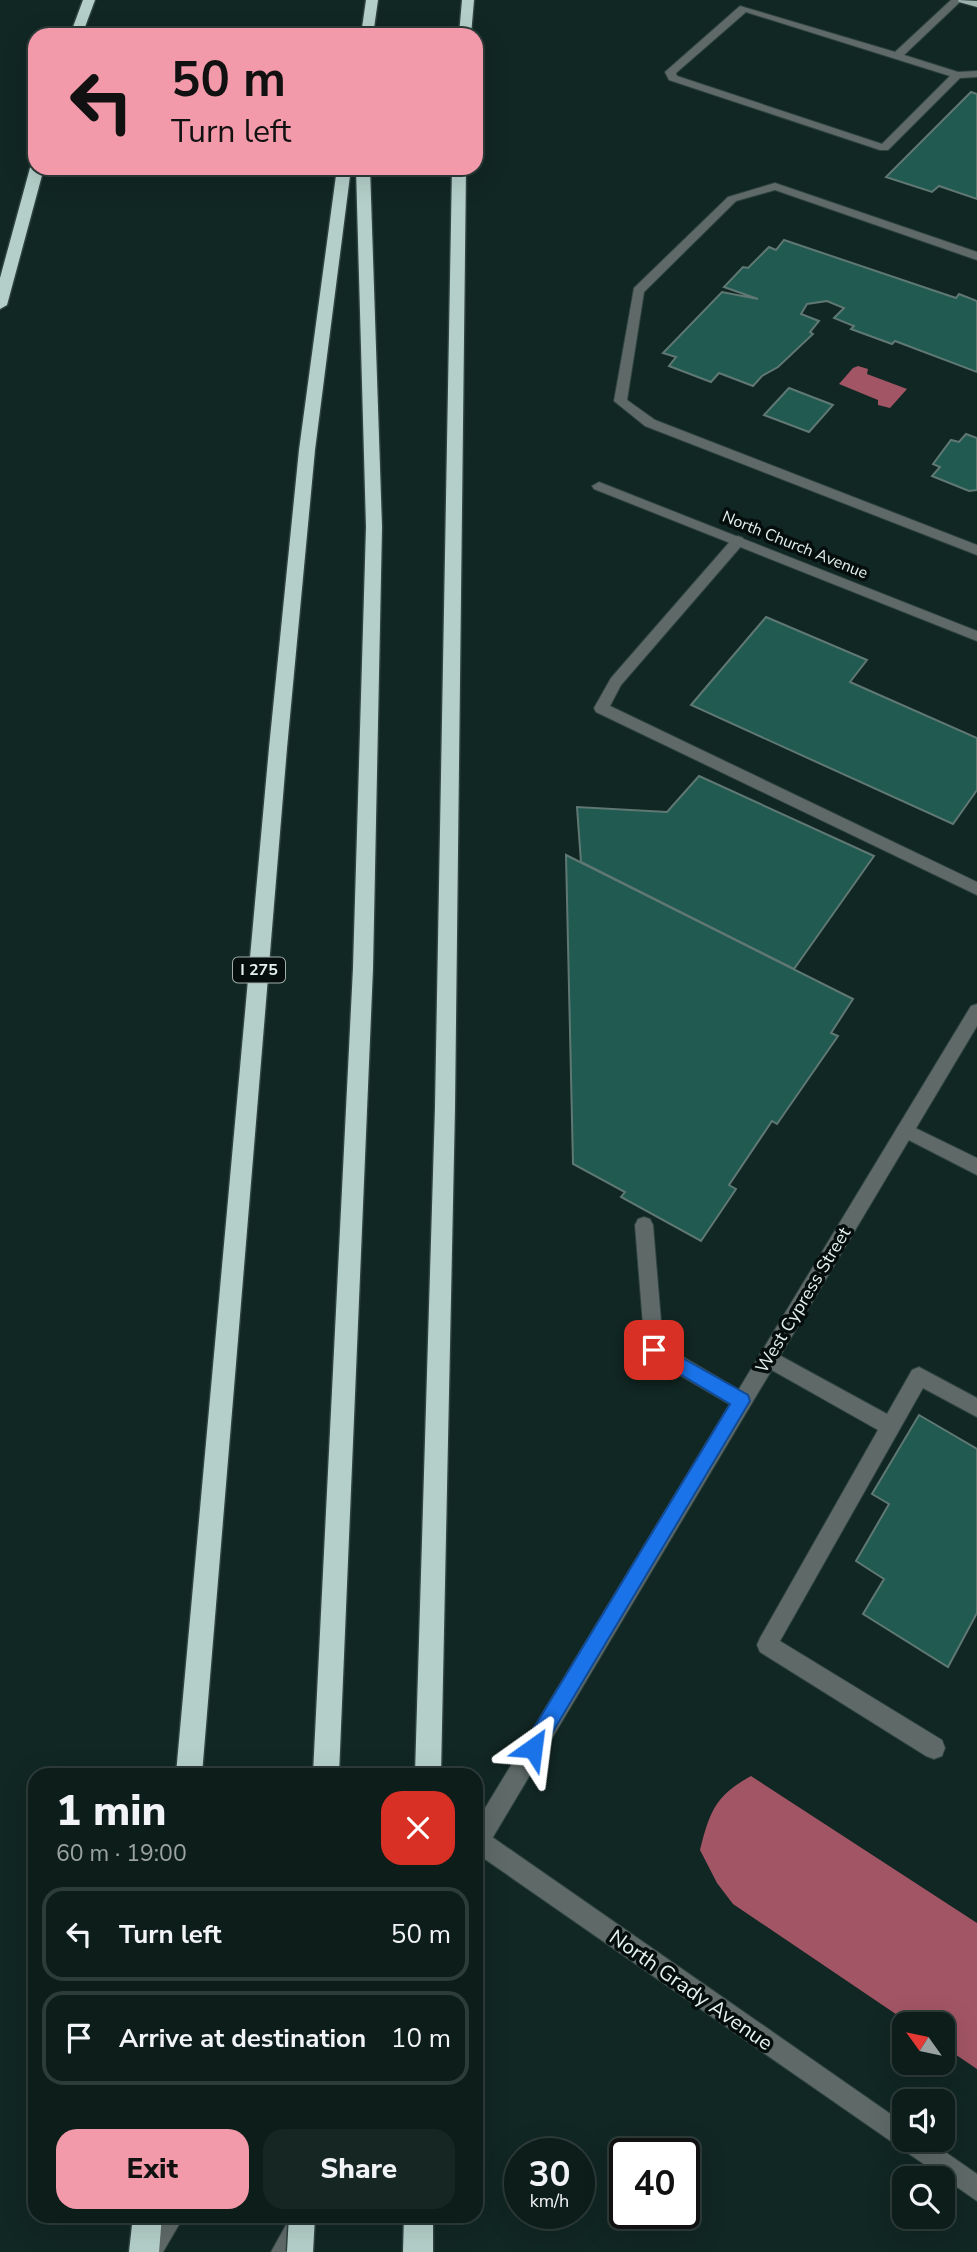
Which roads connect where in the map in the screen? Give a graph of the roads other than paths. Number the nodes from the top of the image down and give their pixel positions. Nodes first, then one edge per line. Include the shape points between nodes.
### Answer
1 (89, 0) edge
2 (372, 0) edge
3 (468, 0) edge
4 (957, 0) edge
5 (962, 0) edge
6 (977, 4) edge
7 (79, 28) edge
8 (368, 28) edge
9 (466, 28) edge
10 (897, 56) junction
11 (977, 74) edge
12 (957, 75) junction
13 (35, 175) edge
14 (343, 175) edge
15 (363, 175) edge
16 (459, 175) edge
17 (977, 256) edge
18 (0, 304) edge
19 (599, 486) dead end
20 (738, 541) junction
21 (977, 550) edge
22 (977, 636) edge
23 (977, 889) edge
24 (977, 1011) edge
25 (905, 1130) junction
26 (977, 1167) edge
27 (644, 1225) dead end
28 (768, 1358) junction
29 (741, 1401) junction
30 (977, 1408) edge
31 (891, 1427) junction
32 (934, 1748) dead end
33 (190, 1768) edge
34 (326, 1768) edge
35 (428, 1768) edge
36 (483, 1830) edge
37 (483, 1847) edge
38 (892, 2129) edge
39 (924, 2152) edge
40 (977, 2189) edge
41 (148, 2223) edge
42 (167, 2223) edge
43 (300, 2223) edge
44 (303, 2223) edge
45 (419, 2223) edge
46 (146, 2252) edge
47 (283, 2252) edge
48 (300, 2252) edge
49 (418, 2252) edge

1 - 7 highway
2 - 8 highway
3 - 9 highway
4 - 10 street
5 - 6 main road
10 - 12 street
10 - 12 street via 744,8 670,72 673,78 884,148
11 - 12 street
13 - 18 highway
14 - 33 highway, I 275 via 307,450 279,734
15 - 34 highway via 374,527 363,968
16 - 35 highway via 445,1107
17 - 21 street via 775,186 733,199 638,291 620,401 650,423
19 - 20 street, North Church Avenue
20 - 22 street, North Church Avenue
20 - 23 street via 616,682 601,708
24 - 25 street, West Cypress Street
25 - 26 street
25 - 28 street, West Cypress Street
27 - 29 street via 654,1350
28 - 29 street, West Cypress Street
28 - 31 street
29 - 36 street, West Cypress Street
30 - 31 street via 919,1376
31 - 32 street via 767,1645
37 - 38 street, North Grady Avenue
39 - 40 street, North Grady Avenue
41 - 46 highway
42 - 46 street
43 - 47 street
44 - 48 highway, bridge
45 - 49 highway

